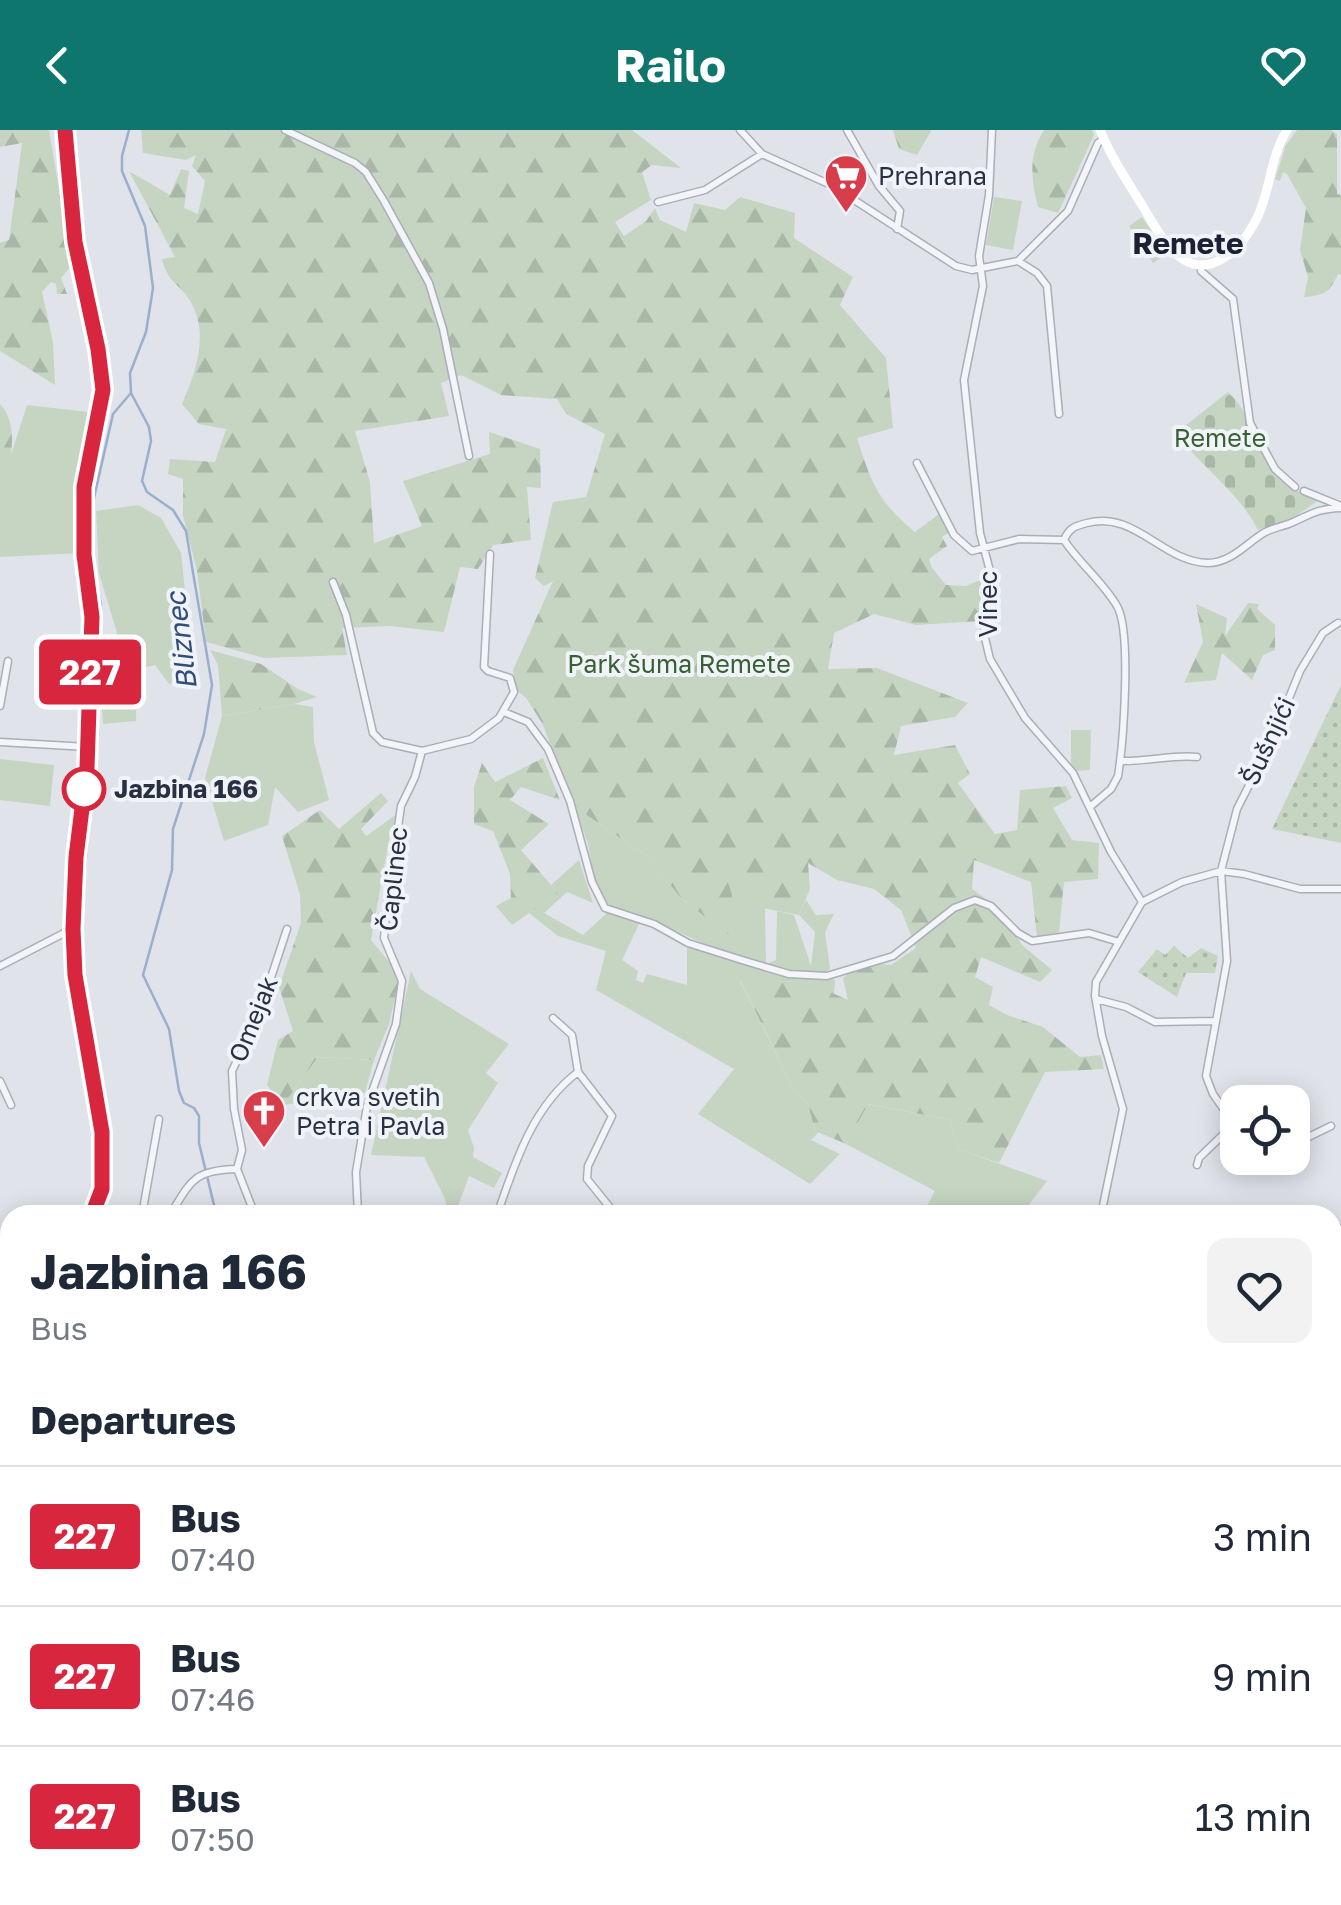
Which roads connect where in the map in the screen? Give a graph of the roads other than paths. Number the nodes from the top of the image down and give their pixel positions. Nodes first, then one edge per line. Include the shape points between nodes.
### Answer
1 (65, 130) edge
2 (285, 130) edge
3 (740, 130) edge
4 (847, 130) edge
5 (992, 130) edge
6 (1287, 130) edge
7 (1102, 134) edge
8 (762, 154) junction
9 (658, 202) dead end
10 (897, 229) junction
11 (1018, 261) junction
12 (979, 266) junction
13 (1202, 271) dead end
14 (1060, 414) dead end
15 (468, 456) dead end
16 (918, 463) dead end
17 (1296, 486) dead end
18 (1304, 491) dead end
19 (1341, 507) edge
20 (1064, 540) junction
21 (986, 547) junction
22 (490, 554) dead end
23 (334, 582) dead end
24 (1338, 623) dead end
25 (8, 661) dead end
26 (0, 706) edge
27 (504, 712) junction
28 (0, 742) edge
29 (88, 748) junction
30 (422, 751) junction
31 (1198, 757) dead end
32 (1120, 761) junction
33 (1091, 806) junction
34 (1221, 871) junction
35 (1341, 889) edge
36 (1142, 902) junction
37 (73, 929) junction
38 (287, 929) dead end
39 (1119, 942) junction
40 (0, 966) edge
41 (1096, 1000) junction
42 (553, 1018) dead end
43 (1215, 1021) junction
44 (578, 1072) junction
45 (0, 1081) edge
46 (1220, 1104) edge
47 (11, 1105) dead end
48 (160, 1119) dead end
49 (1330, 1126) dead end
50 (1310, 1136) edge
51 (1220, 1139) edge
52 (1197, 1165) dead end
53 (237, 1170) junction
54 (96, 1205) edge
55 (144, 1205) edge
56 (176, 1205) edge
57 (251, 1205) edge
58 (358, 1205) edge
59 (500, 1205) edge
60 (608, 1205) edge
61 (1103, 1205) edge

1 - 29 street via 75,242 102,374 84,487 92,617
2 - 15 street via 355,163 384,202 428,284 443,329
3 - 8 street
4 - 10 street via 900,211
5 - 12 street, Vinec
6 - 7 main road via 1249,231 1226,257 1203,266 1169,247
7 - 11 street via 1068,211
8 - 9 street via 716,186
8 - 10 street via 831,185
10 - 12 street via 956,266
11 - 12 street
11 - 14 street via 1047,286
12 - 21 street, Vinec via 980,303 964,380
13 - 17 street via 1232,299 1250,423 1276,469
16 - 21 street via 954,535 972,551
18 - 19 street
19 - 20 street via 1316,509 1208,563 1105,518 1077,525
20 - 21 street via 1019,538
20 - 32 street via 1120,609
21 - 33 street, Vinec via 984,634 990,659
22 - 27 street via 484,667 513,684
23 - 30 street via 373,733 382,742
24 - 34 street, Šušnjići via 1300,671 1237,808
25 - 26 street
27 - 30 street via 471,739
27 - 39 street via 528,722 548,750 605,908 688,944 789,974 833,975 893,956 954,908 975,900 1032,941 1089,933
28 - 29 street
29 - 37 street
30 - 58 street, Čaplinec via 401,806 384,938 402,981 396,1024 366,1106
31 - 32 street
32 - 33 street via 1115,784
33 - 36 street, Vinec
34 - 35 street via 1300,889
34 - 36 street
34 - 43 street, Šušnjići via 1227,961
36 - 39 street
37 - 40 street
37 - 54 street via 102,1132
38 - 53 street, Omejak via 232,1071 242,1150
39 - 41 street via 1099,974
41 - 43 street via 1155,1022
41 - 61 street via 1123,1109
42 - 44 street via 572,1035
43 - 46 street, Šušnjići via 1206,1076
44 - 59 street via 530,1130
44 - 60 street via 612,1116 587,1179
45 - 47 street
48 - 55 street
49 - 50 street
51 - 52 street
53 - 56 street via 205,1174 188,1184
53 - 57 street

